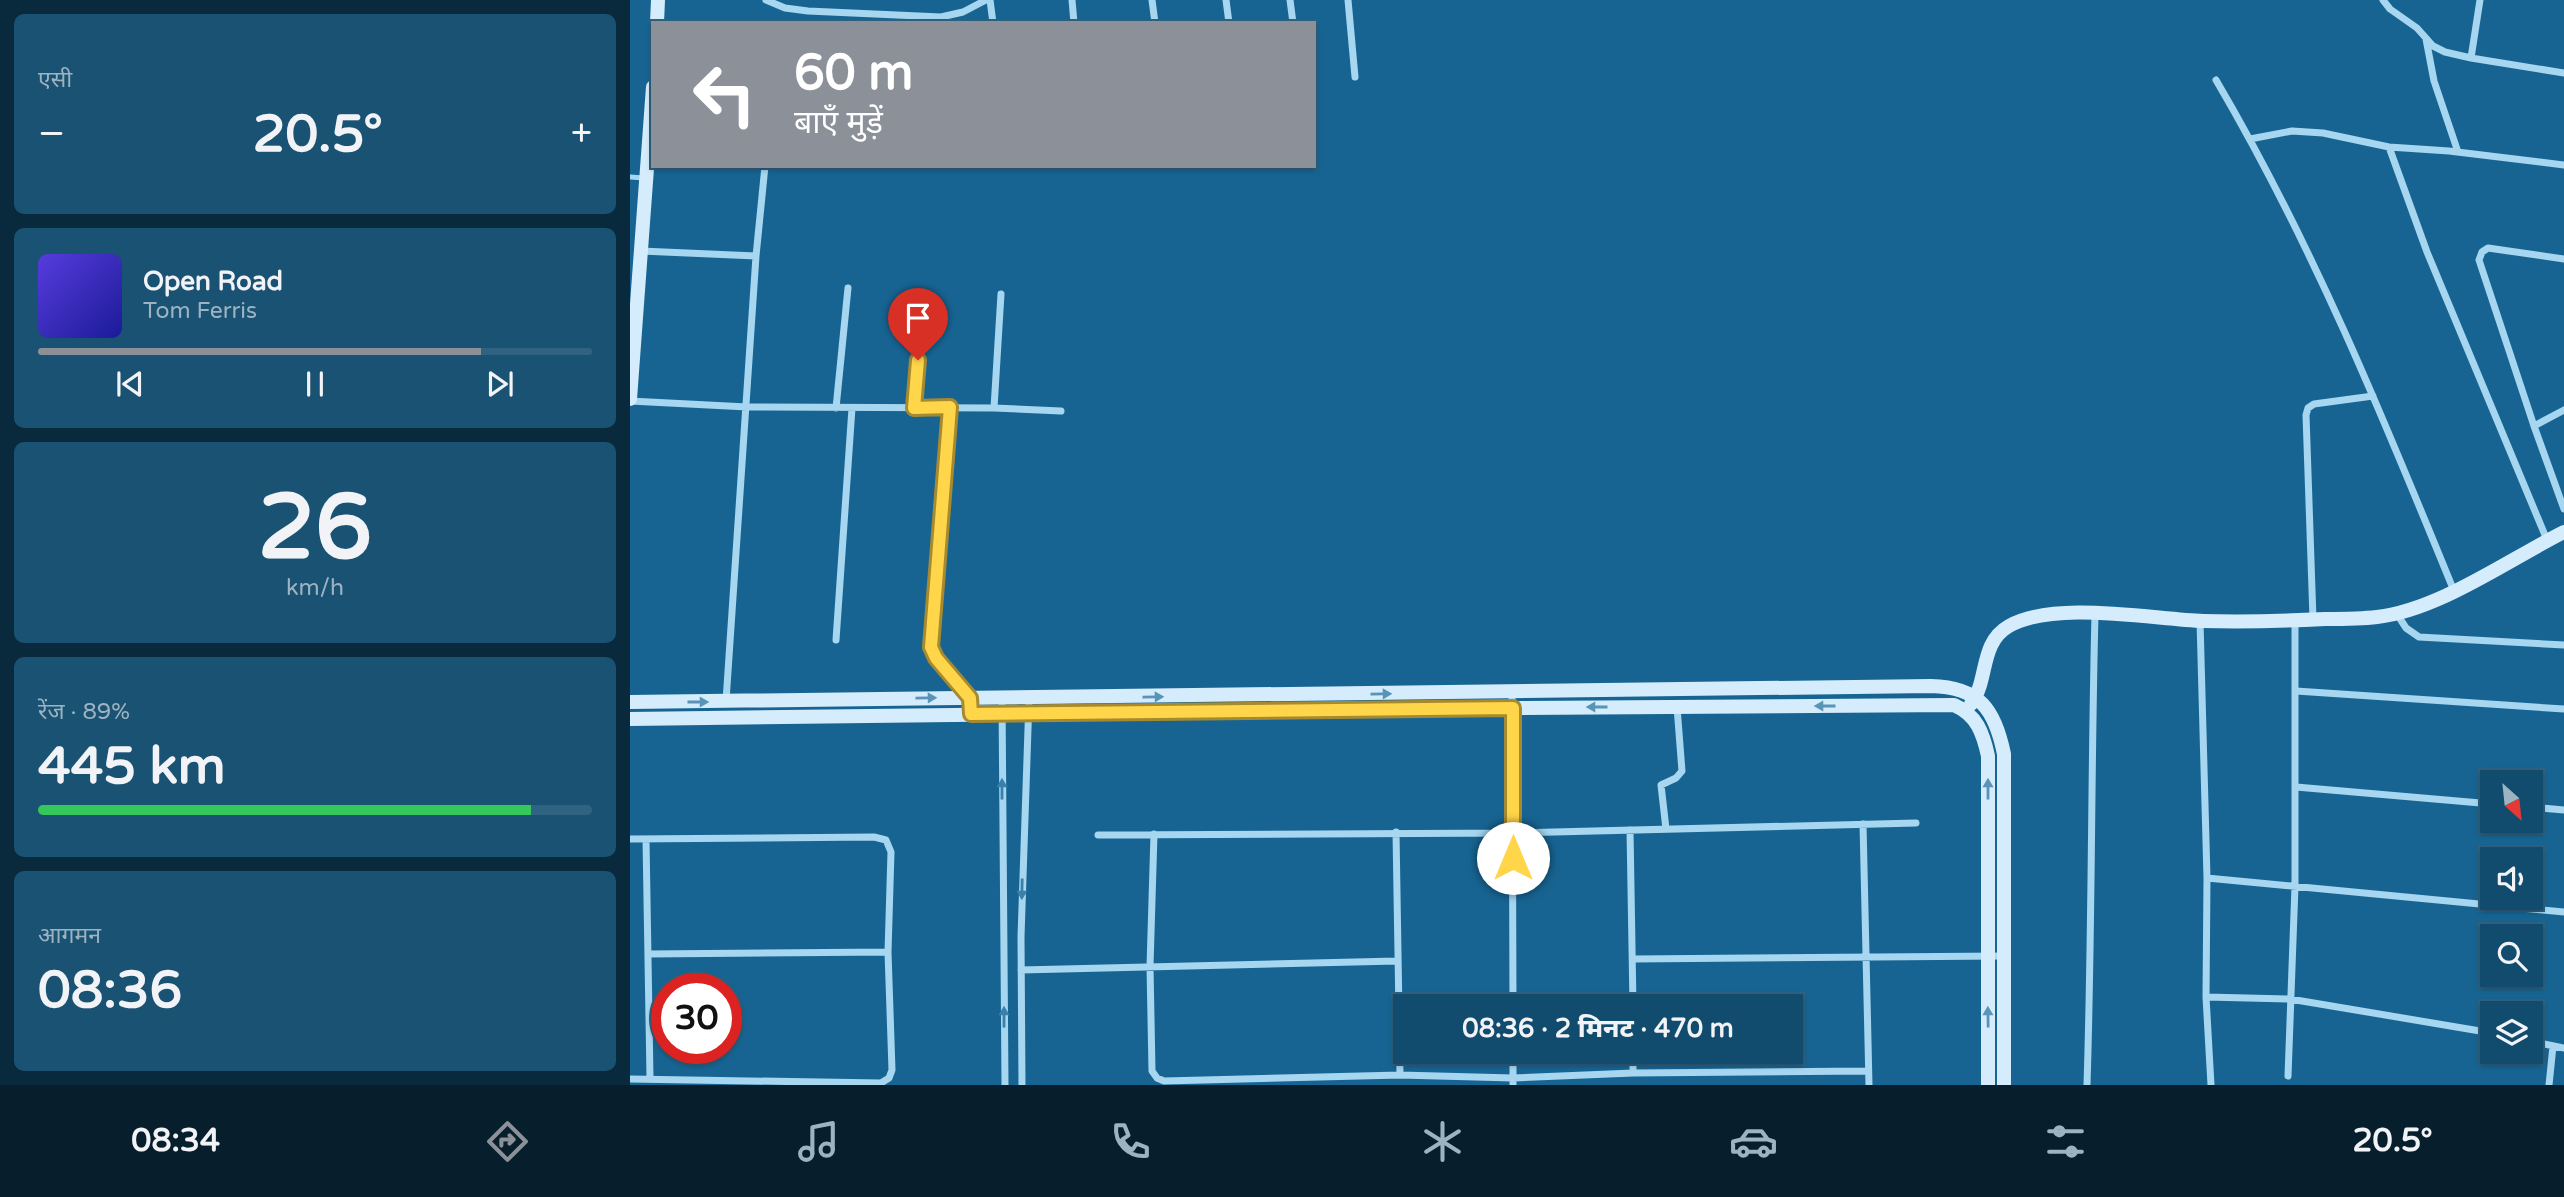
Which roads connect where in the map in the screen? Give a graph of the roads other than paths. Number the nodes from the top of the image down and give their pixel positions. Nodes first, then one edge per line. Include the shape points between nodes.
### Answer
1 (658, 0) edge
2 (766, 0) edge
3 (988, 0) edge
4 (1072, 0) edge
5 (1152, 0) edge
6 (1226, 0) edge
7 (1290, 0) edge
8 (1348, 0) edge
9 (2383, 0) edge
10 (2480, 0) edge
11 (657, 21) edge
12 (993, 21) edge
13 (1074, 21) edge
14 (1155, 21) edge
15 (1229, 21) edge
16 (1293, 21) edge
17 (2426, 39) junction
18 (2471, 58) junction
19 (2564, 73) edge
20 (1355, 77) dead end
21 (2216, 80) dead end
22 (651, 117) edge
23 (2250, 139) junction
24 (2389, 147) junction
25 (2454, 151) junction
26 (2564, 165) edge
27 (765, 168) edge
28 (630, 177) edge
29 (647, 178) junction
30 (641, 251) junction
31 (756, 256) junction
32 (2564, 259) edge
33 (848, 288) dead end
34 (1001, 294) dead end
35 (922, 312) dead end
36 (2373, 396) junction
37 (630, 400) edge
38 (747, 407) junction
39 (950, 407) junction
40 (836, 408) junction
41 (852, 408) junction
42 (914, 408) junction
43 (993, 408) junction
44 (2564, 410) edge
45 (1061, 411) dead end
46 (2534, 426) junction
47 (2564, 509) edge
48 (2564, 532) edge
49 (2547, 540) junction
50 (2454, 591) junction
51 (2397, 613) junction
52 (2095, 614) junction
53 (2314, 620) junction
54 (2200, 621) junction
55 (2295, 621) junction
56 (836, 640) dead end
57 (2564, 645) edge
58 (2296, 691) junction
59 (1512, 692) junction
60 (1976, 697) junction
61 (970, 698) junction
62 (1002, 698) junction
63 (1029, 699) junction
64 (630, 702) edge
65 (726, 702) junction
66 (1677, 707) junction
67 (1513, 708) junction
68 (2564, 709) edge
69 (1967, 711) junction
70 (971, 714) junction
71 (1002, 715) junction
72 (1029, 715) junction
73 (630, 719) edge
74 (2296, 787) junction
75 (2480, 803) edge
76 (2543, 808) edge
77 (2564, 810) edge
78 (1916, 823) dead end
79 (1863, 824) junction
80 (1666, 829) junction
81 (1630, 830) junction
82 (1396, 832) junction
83 (1513, 833) junction
84 (1154, 834) junction
85 (1098, 835) dead end
86 (630, 839) edge
87 (646, 839) junction
88 (2207, 878) junction
89 (2295, 886) junction
90 (2564, 912) edge
91 (888, 952) junction
92 (648, 954) junction
93 (1987, 956) junction
94 (2003, 956) junction
95 (1866, 958) junction
96 (1633, 959) junction
97 (1397, 961) junction
98 (1150, 966) junction
99 (1021, 970) junction
100 (1513, 994) edge
101 (1633, 994) edge
102 (2206, 997) junction
103 (2290, 999) junction
104 (2480, 1030) edge
105 (2543, 1044) edge
106 (2553, 1046) junction
107 (2564, 1048) edge
108 (1633, 1064) edge
109 (1868, 1071) junction
110 (1633, 1073) junction
111 (1400, 1075) junction
112 (2288, 1076) dead end
113 (650, 1078) junction
114 (630, 1079) edge
115 (1513, 1081) edge
116 (1005, 1085) edge
117 (1021, 1085) edge
118 (1868, 1085) edge
119 (1988, 1085) edge
120 (2004, 1085) edge
121 (2087, 1085) edge
122 (2211, 1085) edge
123 (2549, 1085) edge

1 - 11 street
2 - 3 street via 807,11 941,17
3 - 12 street
4 - 13 street
5 - 14 street
6 - 15 street
7 - 16 street
8 - 20 street
9 - 17 street
10 - 18 street
17 - 18 street via 2445,52
17 - 25 street
18 - 19 street
21 - 23 street
22 - 29 street
23 - 24 street via 2292,131
23 - 36 street via 2332,300
24 - 25 street
24 - 49 street via 2427,252
25 - 26 street
27 - 31 street
28 - 29 lane
29 - 30 street
30 - 31 street
30 - 37 street
31 - 38 street
32 - 46 street via 2488,248 2479,260
33 - 40 street
34 - 43 street
35 - 42 street
36 - 50 street
36 - 53 street via 2314,404 2306,415
37 - 38 street
38 - 40 street
38 - 65 street
39 - 42 street
39 - 43 street
39 - 61 street via 930,635 936,658
40 - 41 street
41 - 42 street
41 - 56 street
43 - 45 street
44 - 46 street
46 - 47 street
48 - 49 street
49 - 50 street
50 - 51 street
51 - 53 street
51 - 57 street via 2406,628 2419,637
52 - 54 street
52 - 60 street via 2044,614 2009,626 1993,639
52 - 121 street
53 - 55 street
54 - 55 street
54 - 88 street
55 - 58 street
58 - 68 street
58 - 74 street
59 - 60 street via 1939,686 1962,689
63 -> 59 street
59 - 67 street
60 - 69 street
60 - 94 street via 1992,716 2004,754
61 - 62 street
65 -> 61 street
61 - 70 street
62 - 63 street
62 - 71 street
63 - 72 street
64 -> 65 street
66 -> 67 street
69 -> 66 street via 1954,705
66 - 80 street via 1682,771 1661,785
67 - 72 street
67 - 83 street
93 -> 69 street via 1988,756 1978,724
70 - 71 street
70 - 73 street
71 - 72 street
116 -> 71 street
72 -> 99 street
74 - 75 street
74 - 89 street
76 - 77 street
78 - 79 street
79 - 80 street
79 - 95 street
80 - 81 street
81 - 83 street
81 - 96 street
82 - 83 street
82 - 84 street
82 - 97 street
83 - 100 street
84 - 85 street
84 - 98 street
86 - 87 street
87 - 91 street via 886,840 891,852
87 - 92 street
88 - 89 street
88 - 102 street
89 - 90 street
89 - 103 street
91 - 92 street
91 - 113 street via 892,1070 881,1083
92 - 113 street
93 - 94 street
93 - 95 street
119 -> 93 street
94 - 120 street
95 - 96 street
95 - 109 street
96 - 101 street
97 - 98 street
97 - 111 street
98 - 99 street
98 - 111 street via 1152,1071 1157,1078
99 - 117 street
102 - 103 street
102 - 122 street
103 - 104 street
103 - 112 street
105 - 106 street
106 - 107 street
106 - 123 street
108 - 110 street
109 - 110 street
109 - 118 street
110 - 115 street
111 - 115 street
113 - 114 street

